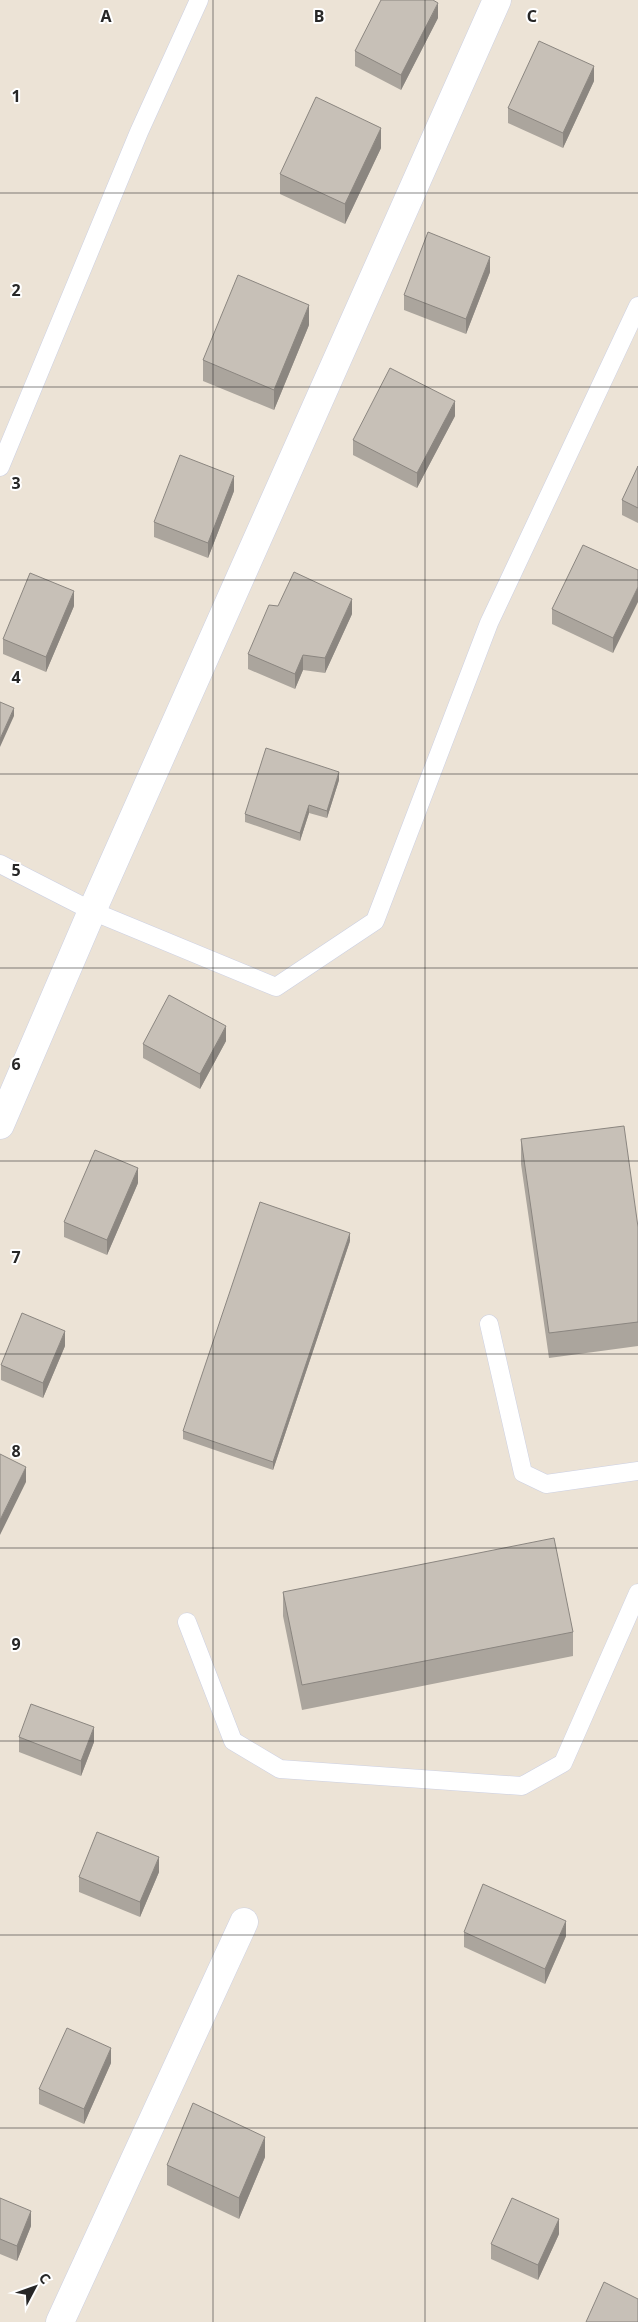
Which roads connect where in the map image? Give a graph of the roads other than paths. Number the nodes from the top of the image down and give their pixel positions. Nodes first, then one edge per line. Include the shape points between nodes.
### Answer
1 (199, 0) edge
2 (496, 0) edge
3 (638, 306) edge
4 (0, 467) edge
5 (0, 864) edge
6 (92, 910) junction
7 (0, 1125) edge
8 (489, 1324) dead end
9 (638, 1471) edge
10 (638, 1594) edge
11 (187, 1622) dead end
12 (244, 1922) dead end
13 (60, 2322) edge

1 - 4 lane via 139,132
2 - 6 street
3 - 6 lane via 489,623 375,921 276,987
5 - 6 lane
6 - 7 street
8 - 9 lane via 522,1472 546,1484
10 - 11 lane via 563,1763 522,1786 280,1769 233,1741
12 - 13 street

